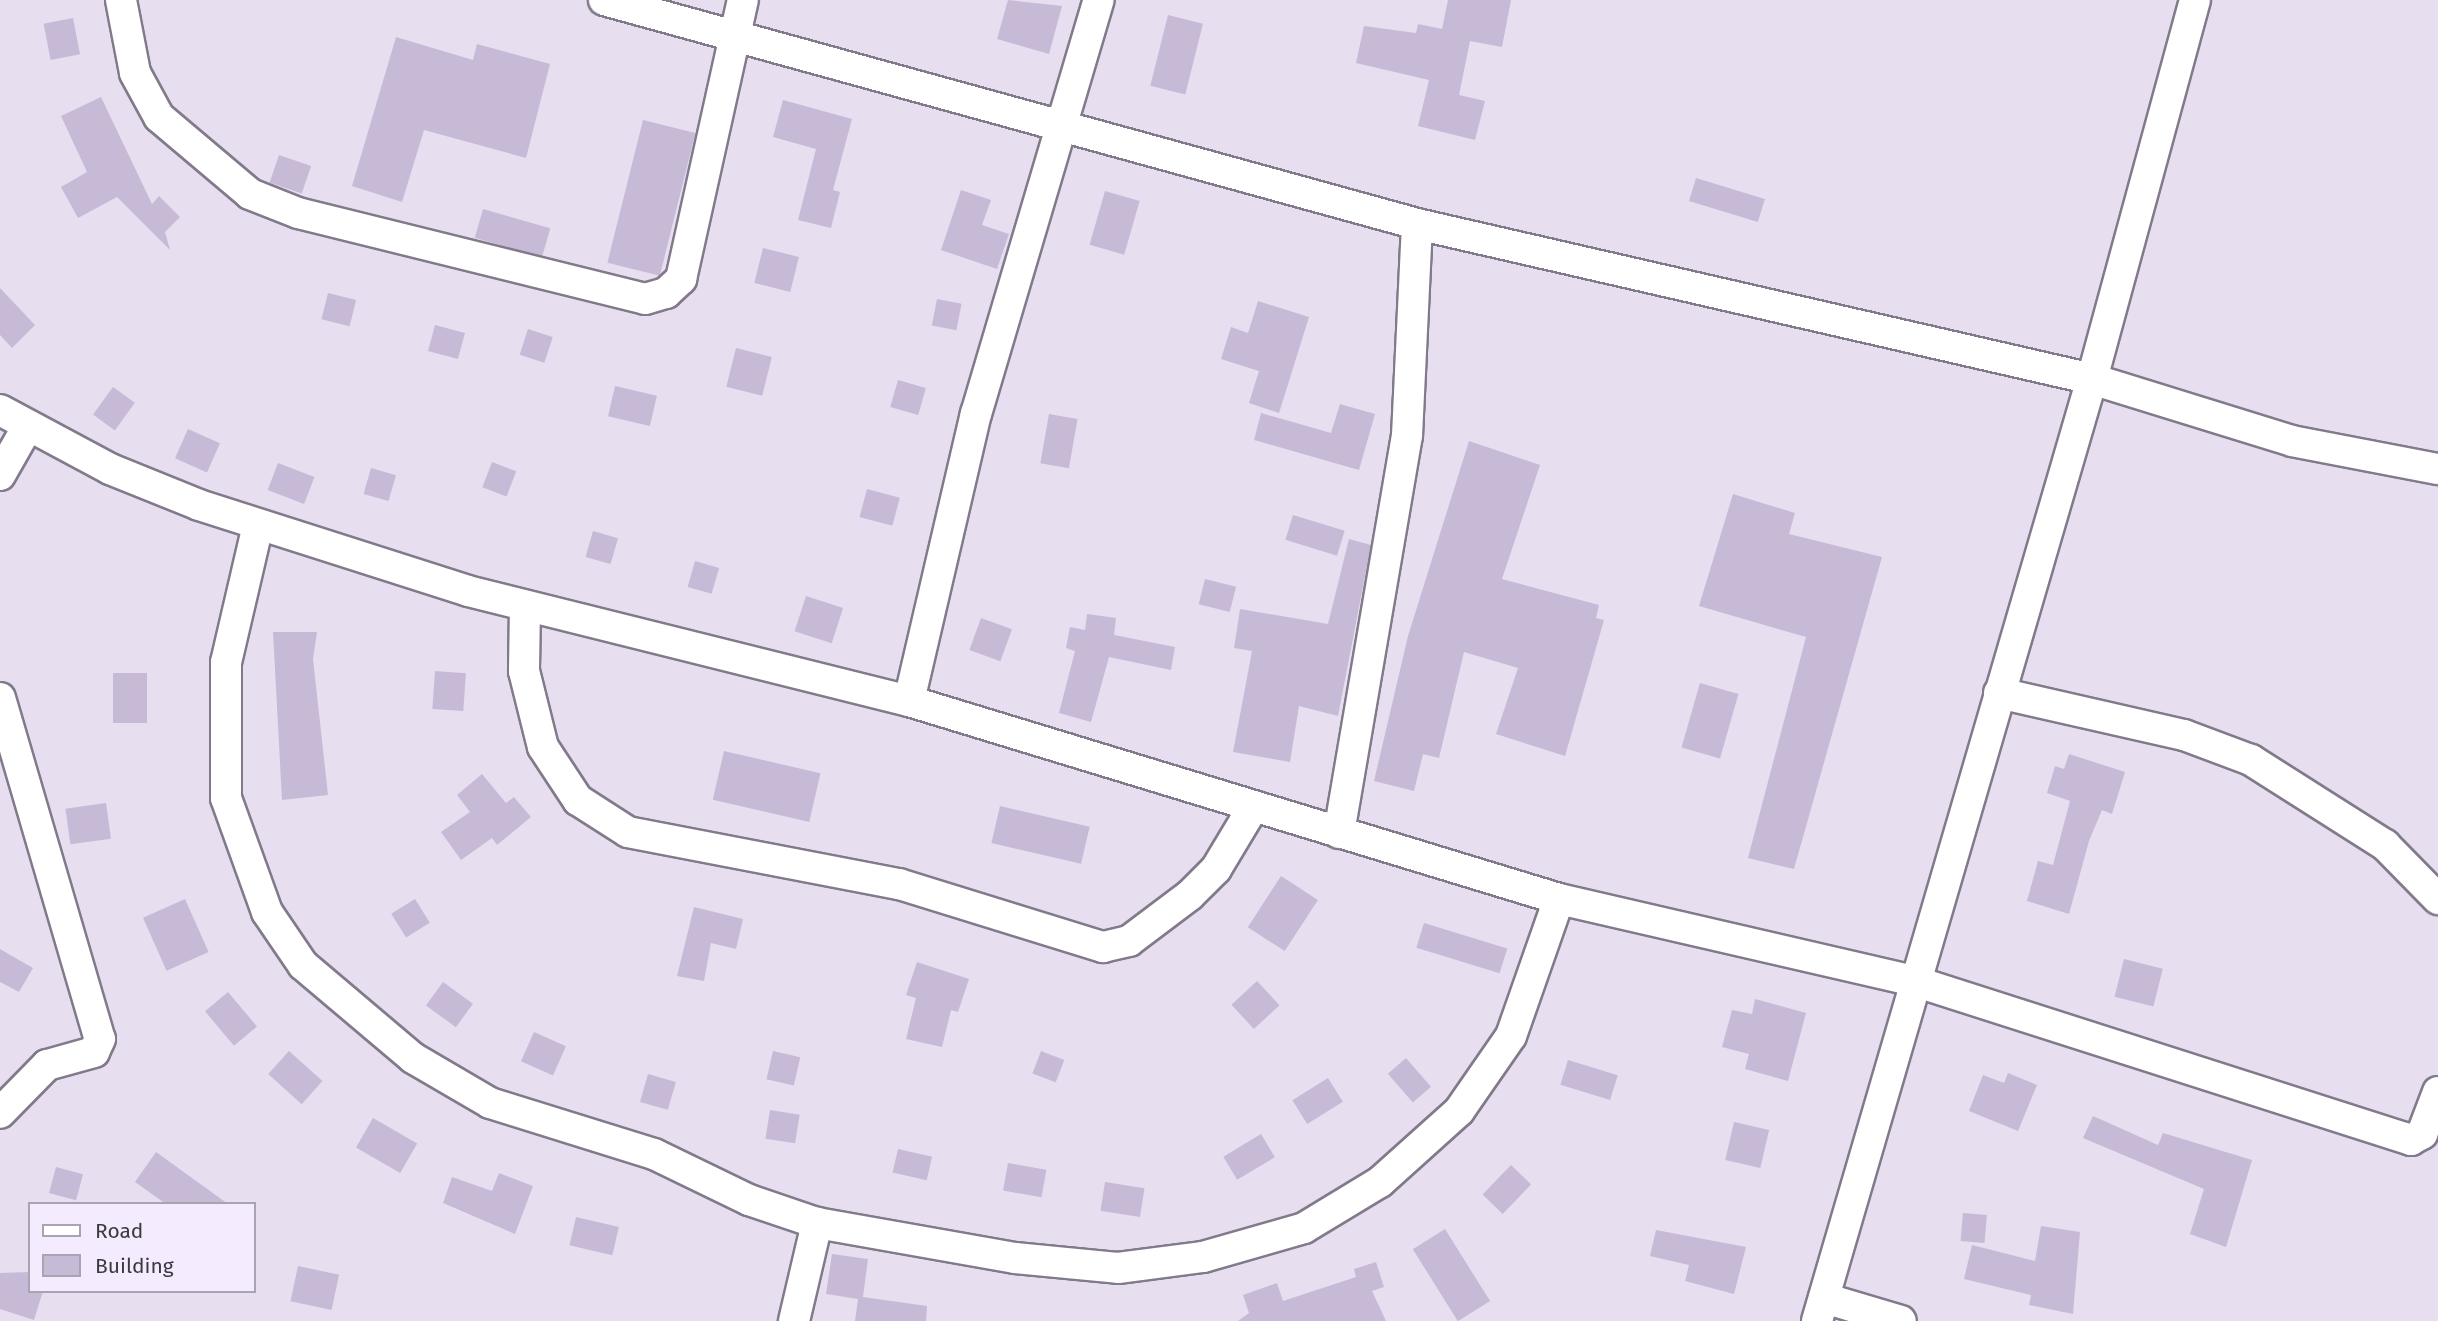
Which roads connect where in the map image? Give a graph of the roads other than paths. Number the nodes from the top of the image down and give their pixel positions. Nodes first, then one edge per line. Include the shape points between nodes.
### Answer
1 (121, 0) edge
2 (604, 0) edge
3 (743, 0) edge
4 (1099, 0) edge
5 (2195, 0) edge
6 (735, 37) junction
7 (1061, 129) junction
8 (1417, 225) junction
9 (2092, 379) junction
10 (0, 410) edge
11 (28, 426) junction
12 (2438, 469) edge
13 (0, 475) edge
14 (258, 525) junction
15 (525, 606) junction
16 (1999, 692) junction
17 (0, 698) edge
18 (909, 701) junction
19 (1252, 809) junction
20 (1339, 833) junction
21 (1559, 899) junction
22 (2438, 899) edge
23 (1914, 981) junction
24 (2438, 1092) edge
25 (0, 1113) edge
26 (817, 1223) junction
27 (1820, 1309) edge
28 (794, 1321) edge
29 (1901, 1321) edge

1 - 6 street via 135,73 159,117 250,194 298,213 645,299 666,293 681,279
2 - 6 street
3 - 6 street
4 - 7 street
5 - 9 street
6 - 7 street
7 - 8 street
7 - 18 street via 976,414
8 - 9 street
8 - 20 street via 1407,436
9 - 12 street via 2292,441
9 - 16 street
10 - 11 street
11 - 13 street
11 - 14 street via 110,468
14 - 15 street
14 - 26 street via 226,662 226,798 267,912 303,965 413,1058 490,1103 654,1154
15 - 18 street
15 - 19 street via 524,671 543,747 578,800 628,832 899,884 1103,947 1129,941 1190,895 1216,869
16 - 22 street via 2184,735 2251,760 2385,845
16 - 23 street
17 - 25 street via 100,1039 93,1052 47,1065
18 - 19 street
19 - 20 street
20 - 21 street
21 - 23 street
21 - 26 street via 1511,1036 1459,1111 1380,1182 1304,1227 1203,1257 1118,1268 1014,1258
23 - 24 street via 2411,1140 2422,1134
23 - 27 street
26 - 28 street
27 - 29 street

